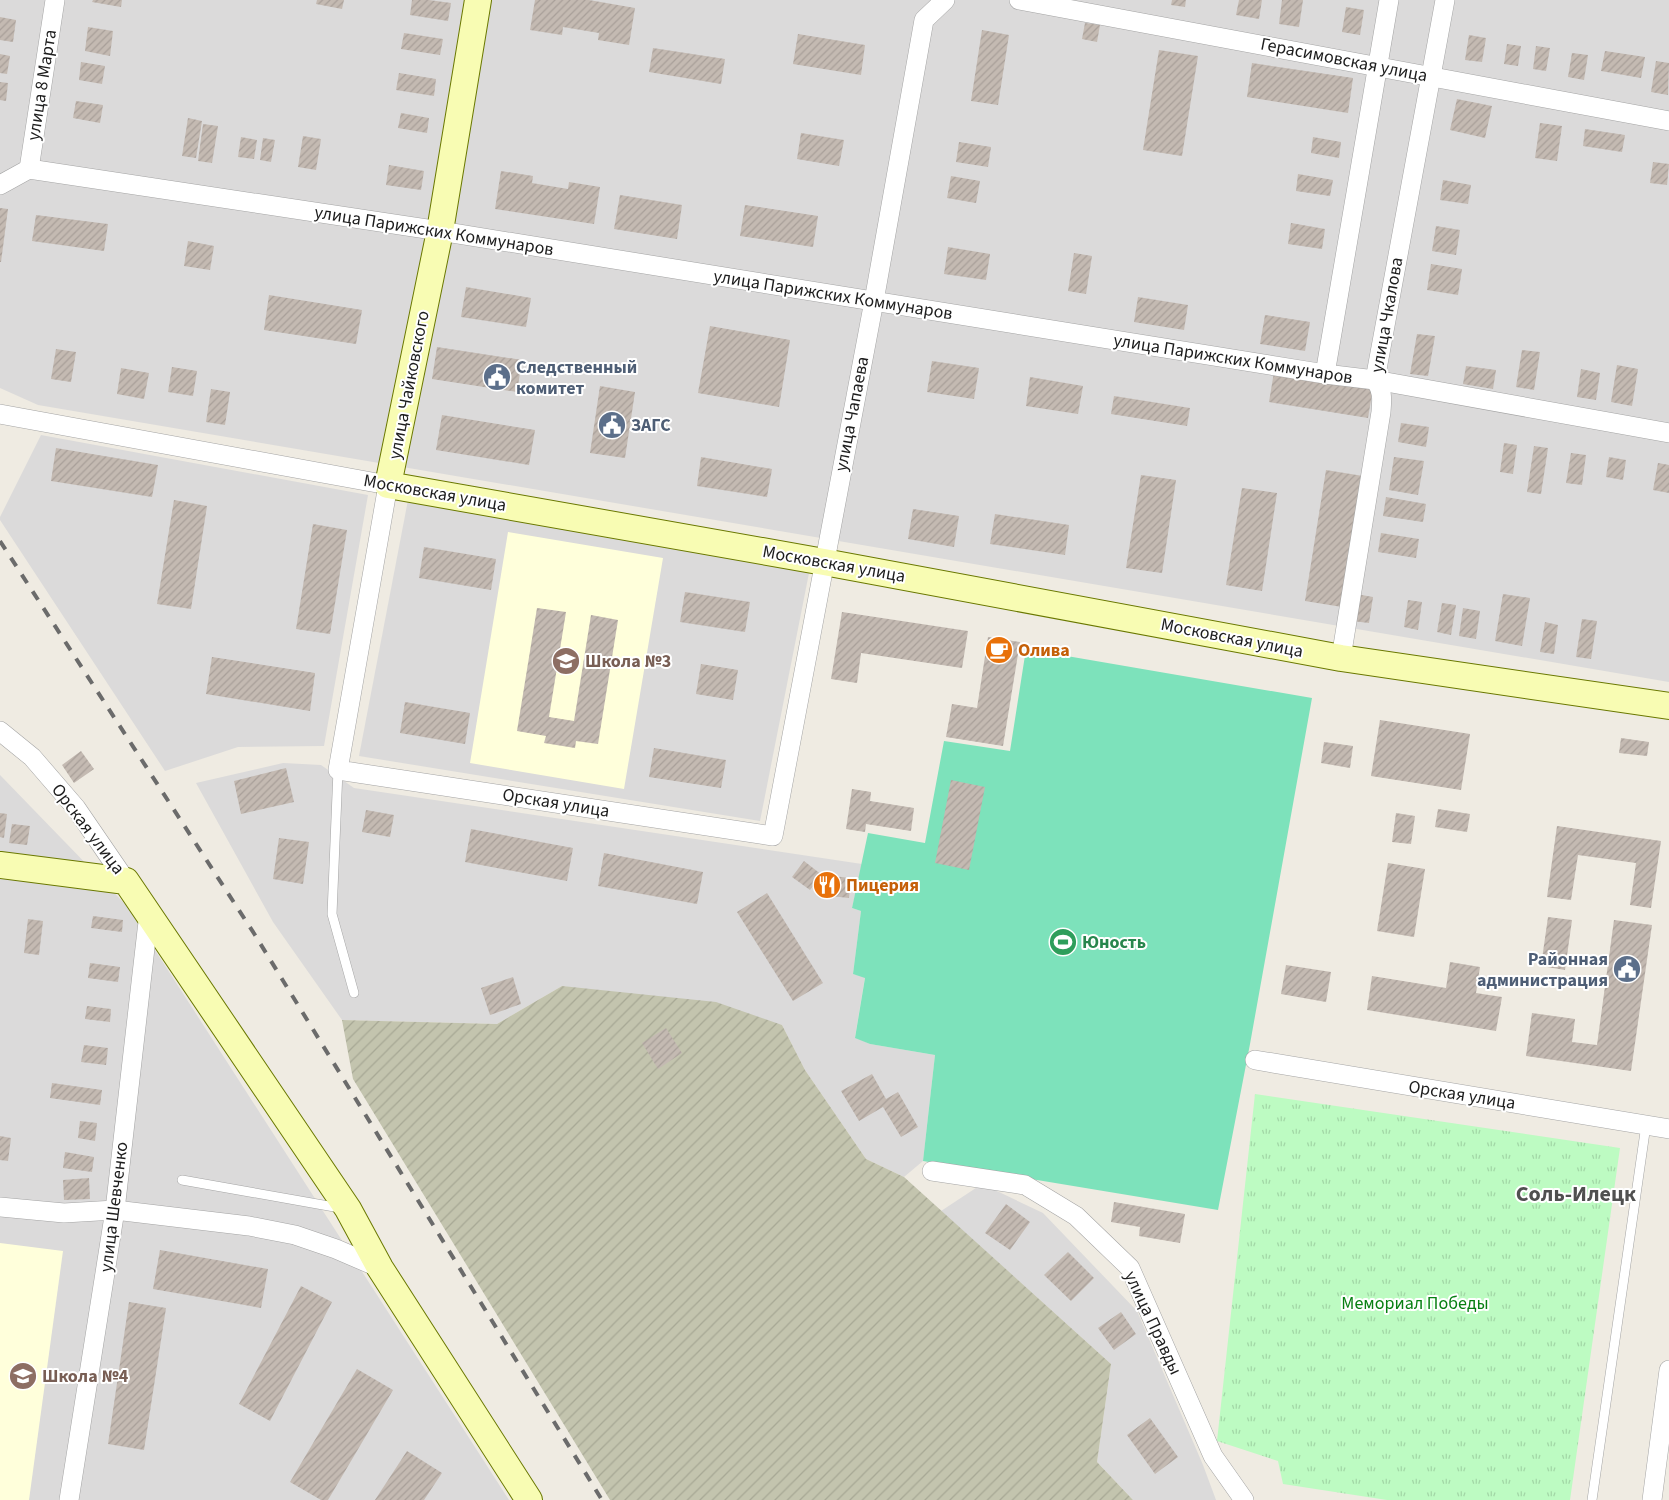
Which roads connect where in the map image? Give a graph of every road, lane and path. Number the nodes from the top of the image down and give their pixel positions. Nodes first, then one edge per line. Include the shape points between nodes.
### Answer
1 (55, 0) edge
2 (478, 0) edge
3 (945, 0) edge
4 (1019, 0) edge
5 (1388, 0) edge
6 (1445, 0) edge
7 (1377, 66) junction
8 (1431, 76) junction
9 (1669, 121) edge
10 (29, 170) junction
11 (0, 185) edge
12 (440, 231) junction
13 (874, 301) junction
14 (1325, 374) junction
15 (1374, 380) junction
16 (0, 414) edge
17 (1669, 433) edge
18 (388, 485) junction
19 (824, 562) junction
20 (1341, 658) junction
21 (1669, 706) edge
22 (0, 731) edge
23 (338, 770) junction
24 (774, 836) joint
25 (0, 865) edge
26 (126, 881) junction
27 (149, 913) junction
28 (354, 993) dead end
29 (1255, 1060) dead end
30 (1646, 1125) junction
31 (1669, 1129) edge
32 (932, 1171) dead end
33 (182, 1180) dead end
34 (0, 1207) edge
35 (348, 1209) junction
36 (115, 1210) junction
37 (380, 1268) junction
38 (1669, 1370) edge
39 (69, 1500) edge
40 (529, 1500) edge
41 (1244, 1500) edge
42 (1592, 1500) edge
43 (1652, 1500) edge

1 - 10 street, улица 8 Марта
2 - 12 street, улица Чайковского
3 - 13 street, улица Чапаева via 924,20
4 - 7 street, Герасимовская улица
5 - 7 street
6 - 8 street, улица Чкалова
7 - 8 street, Герасимовская улица
7 - 14 street
8 - 9 street, Герасимовская улица
8 - 15 street, улица Чкалова
10 - 11 street
10 - 12 street, улица Парижских Коммунаров
12 - 13 street, улица Парижских Коммунаров
12 - 18 street, улица Чайковского
13 - 14 street, улица Парижских Коммунаров
13 - 19 street, улица Чапаева
14 - 15 street, улица Парижских Коммунаров
15 - 17 street, улица Парижских Коммунаров
15 - 20 street, улица Чкалова via 1382,396 1381,412
16 - 18 street, Московская улица
18 - 19 street, Московская улица
18 - 23 street, улица Чайковского
19 - 20 street, Московская улица
19 - 24 street, улица Чапаева
20 - 21 street, Московская улица
22 - 26 street, Орская улица via 32,757 76,808
23 - 24 street, Орская улица
23 - 28 lane via 332,914
25 - 26 street, Орская улица
26 - 27 street
27 - 35 street
27 - 36 street, улица Шевченко
29 - 30 street, Орская улица
30 - 31 street, Орская улица
30 - 42 lane
32 - 41 street, улица Правды via 1025,1185 1076,1216 1130,1268 1213,1456
33 - 35 lane
34 - 36 street via 64,1213
35 - 37 street
36 - 37 street via 296,1234
36 - 39 street, улица Шевченко
37 - 40 street
38 - 43 street

